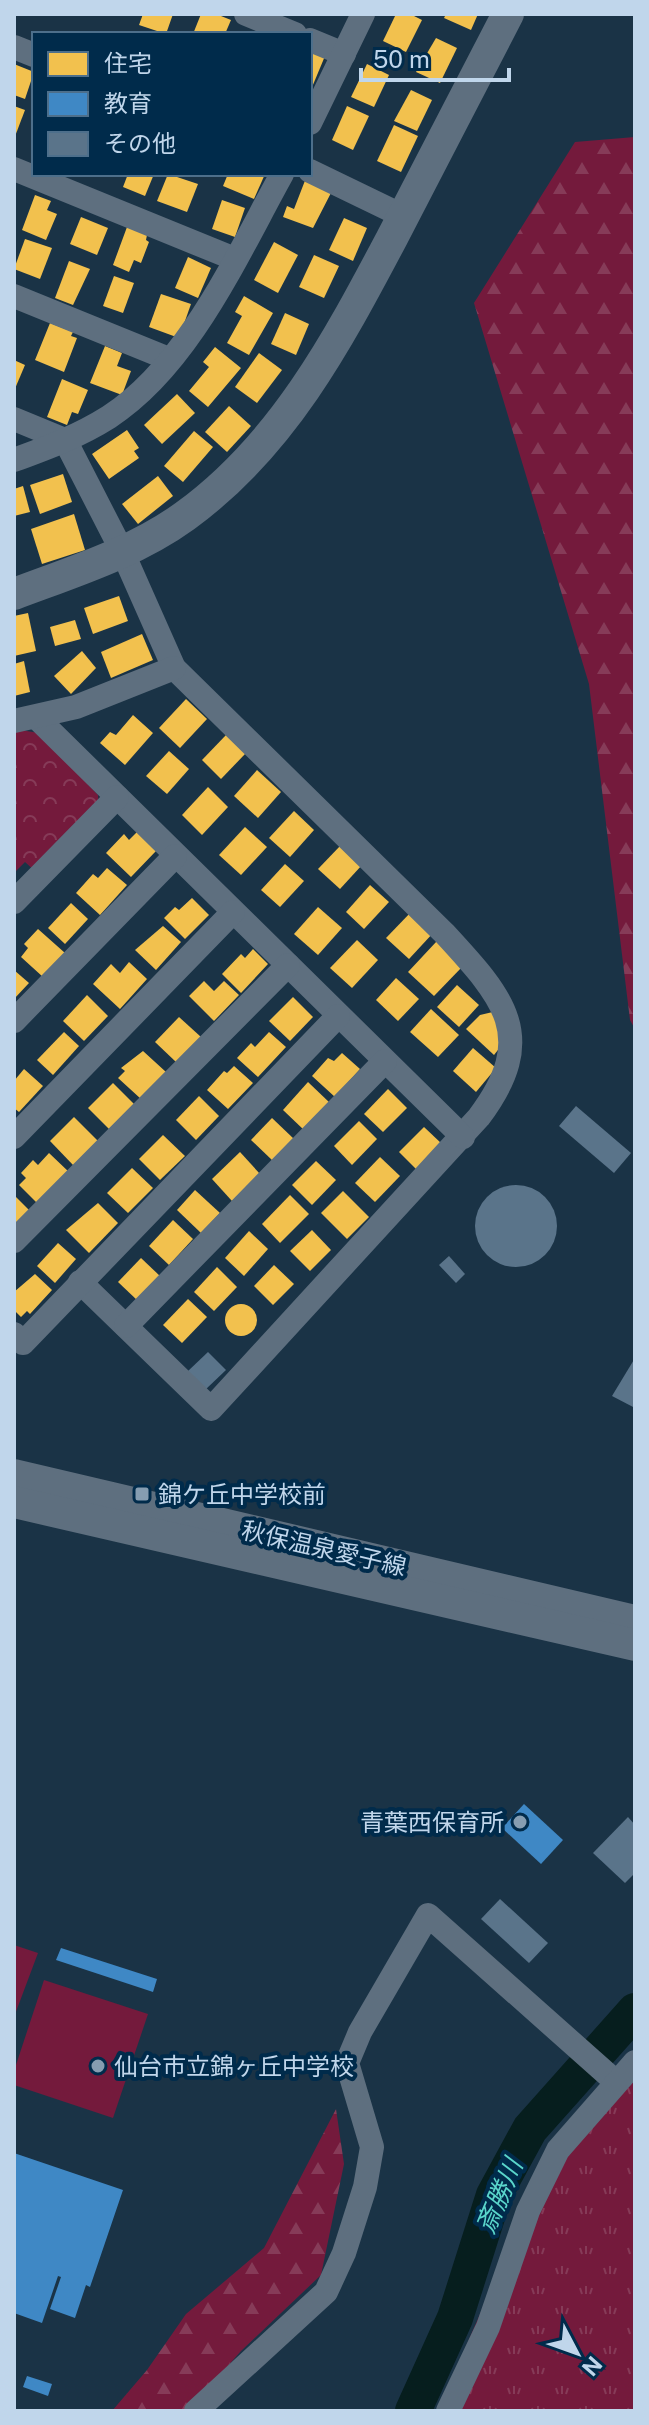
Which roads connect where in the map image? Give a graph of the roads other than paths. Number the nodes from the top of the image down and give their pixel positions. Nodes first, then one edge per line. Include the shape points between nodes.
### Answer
1 (246, 14) edge
2 (363, 14) edge
3 (508, 14) edge
4 (290, 32) edge
5 (312, 41) edge
6 (344, 54) junction
7 (312, 119) edge
8 (14, 169) edge
9 (312, 172) edge
10 (281, 176) edge
11 (403, 216) junction
12 (235, 259) junction
13 (14, 296) edge
14 (169, 359) junction
15 (14, 419) edge
16 (65, 440) junction
17 (14, 460) edge
18 (123, 553) junction
19 (14, 594) edge
20 (174, 668) junction
21 (25, 720) edge
22 (117, 797) junction
23 (175, 856) junction
24 (14, 902) edge
25 (233, 912) junction
26 (288, 965) junction
27 (338, 1016) junction
28 (14, 1021) edge
29 (385, 1061) junction
30 (14, 1137) edge
31 (463, 1137) junction
32 (14, 1241) edge
33 (80, 1282) junction
34 (126, 1326) junction
35 (14, 1334) edge
36 (14, 1475) edge
37 (14, 1502) edge
38 (633, 1641) edge
39 (635, 2062) edge
40 (613, 2080) junction
41 (196, 2411) edge
42 (448, 2411) edge

1 - 4 street
2 - 6 street
3 - 11 main road
5 - 6 street
6 - 7 street
8 - 12 street
9 - 11 street
10 - 12 street
11 - 18 main road via 300,401 251,457 185,516
12 - 14 street via 201,318
13 - 14 street
14 - 16 street via 110,416
15 - 16 street
16 - 17 street
16 - 18 street
18 - 19 main road
18 - 20 street
20 - 21 street via 76,707
20 - 31 street via 444,933 496,995 511,1031 510,1054 496,1095
21 - 22 street
22 - 23 street
22 - 24 street
23 - 25 street
23 - 28 street
25 - 26 street
25 - 30 street
26 - 27 street
26 - 32 street
27 - 29 street
27 - 33 street
29 - 31 street
29 - 34 street
31 - 34 street via 211,1409
33 - 34 street
33 - 35 street via 23,1343
36 - 38 main road, 秋保温泉愛子線
37 - 38 main road, 秋保温泉愛子線
39 - 40 street
40 - 41 street via 428,1915 347,2063 372,2147 365,2187 326,2292
40 - 42 street via 558,2150 528,2211 488,2327

